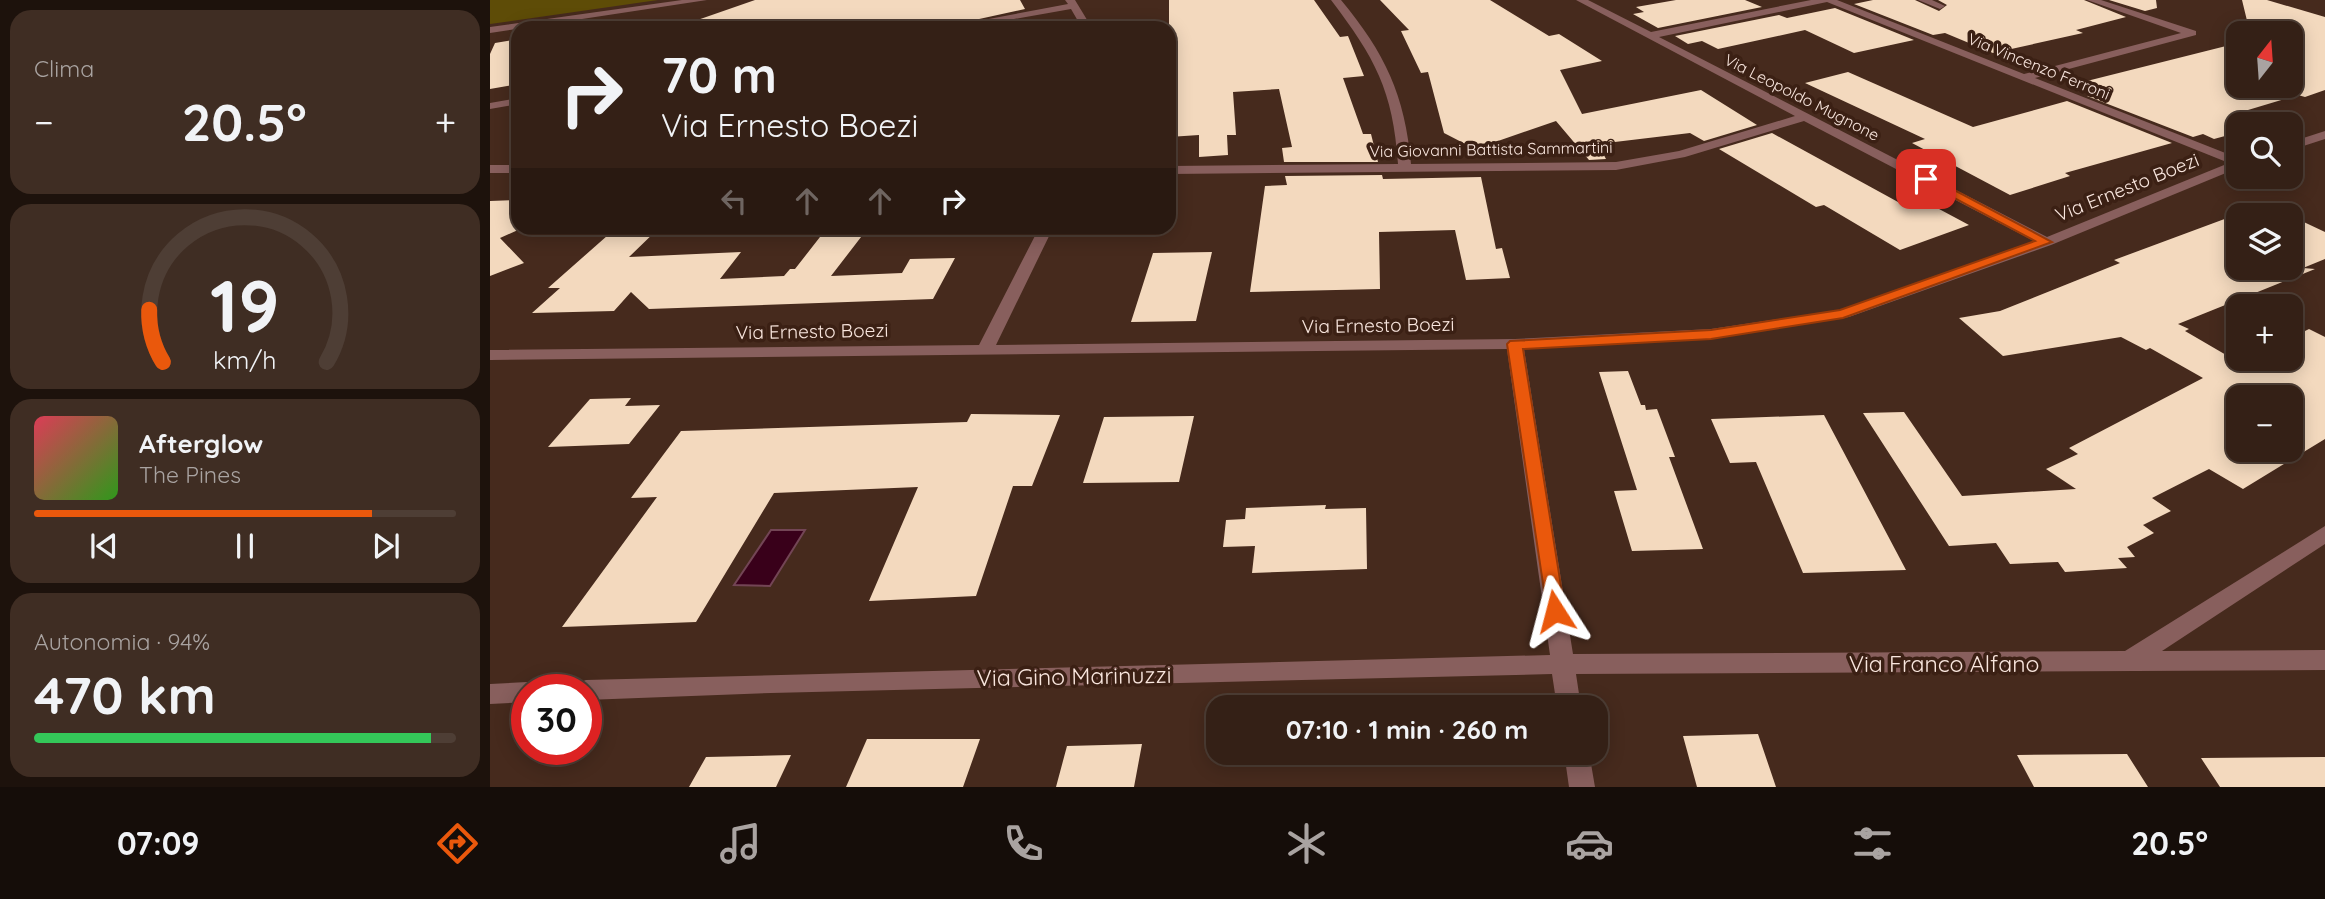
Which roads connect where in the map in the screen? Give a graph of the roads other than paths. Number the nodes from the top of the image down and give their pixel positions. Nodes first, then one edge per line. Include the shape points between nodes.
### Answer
1 (702, 0) edge
2 (1336, 0) edge
3 (1581, 0) edge
4 (1827, 0) edge
5 (1923, 0) edge
6 (2092, 0) edge
7 (1073, 2) edge
8 (1940, 6) dead end
9 (554, 21) edge
10 (980, 21) edge
11 (1083, 21) edge
12 (511, 27) edge
13 (490, 30) edge
14 (1648, 36) junction
15 (2024, 77) junction
16 (511, 102) edge
17 (490, 106) edge
18 (1807, 116) junction
19 (2325, 135) edge
20 (2303, 142) edge
21 (2226, 158) edge
22 (1405, 167) junction
23 (2226, 168) edge
24 (490, 169) edge
25 (511, 169) edge
26 (1176, 170) edge
27 (1042, 235) edge
28 (2046, 242) junction
29 (1515, 344) junction
30 (985, 350) junction
31 (490, 355) edge
32 (2325, 534) edge
33 (2325, 660) edge
34 (2127, 662) junction
35 (1563, 664) junction
36 (602, 689) edge
37 (511, 693) edge
38 (490, 694) edge
39 (1567, 695) edge
40 (1578, 765) edge
41 (1582, 787) edge

1 - 9 street
2 - 22 street via 1367,36 1385,70 1403,125
3 - 14 street, Via Leopoldo Mugnone
4 - 14 street
4 - 15 street, Via Vincenzo Ferroni
5 - 8 street
6 - 15 street via 2192,33
7 - 10 street
7 - 11 street
12 - 13 street
14 - 18 street, Via Leopoldo Mugnone
15 - 21 street, Via Vincenzo Ferroni
16 - 17 street
18 - 22 street, Via Giovanni Battista Sammartini via 1640,163
18 - 28 street, Via Leopoldo Mugnone
19 - 20 street
22 - 26 street, Via Giovanni Battista Sammartini
23 - 28 street, Via Ernesto Boezi
24 - 25 street
27 - 30 street
28 - 29 street, Via Ernesto Boezi via 1843,314 1711,334
29 - 30 street, Via Ernesto Boezi
29 - 35 street
30 - 31 street, Via Ernesto Boezi
32 - 34 street
33 - 34 street, Via Franco Alfano
34 - 35 street, Via Franco Alfano
35 - 36 street, Via Gino Marinuzzi
35 - 39 street
37 - 38 street
40 - 41 street

